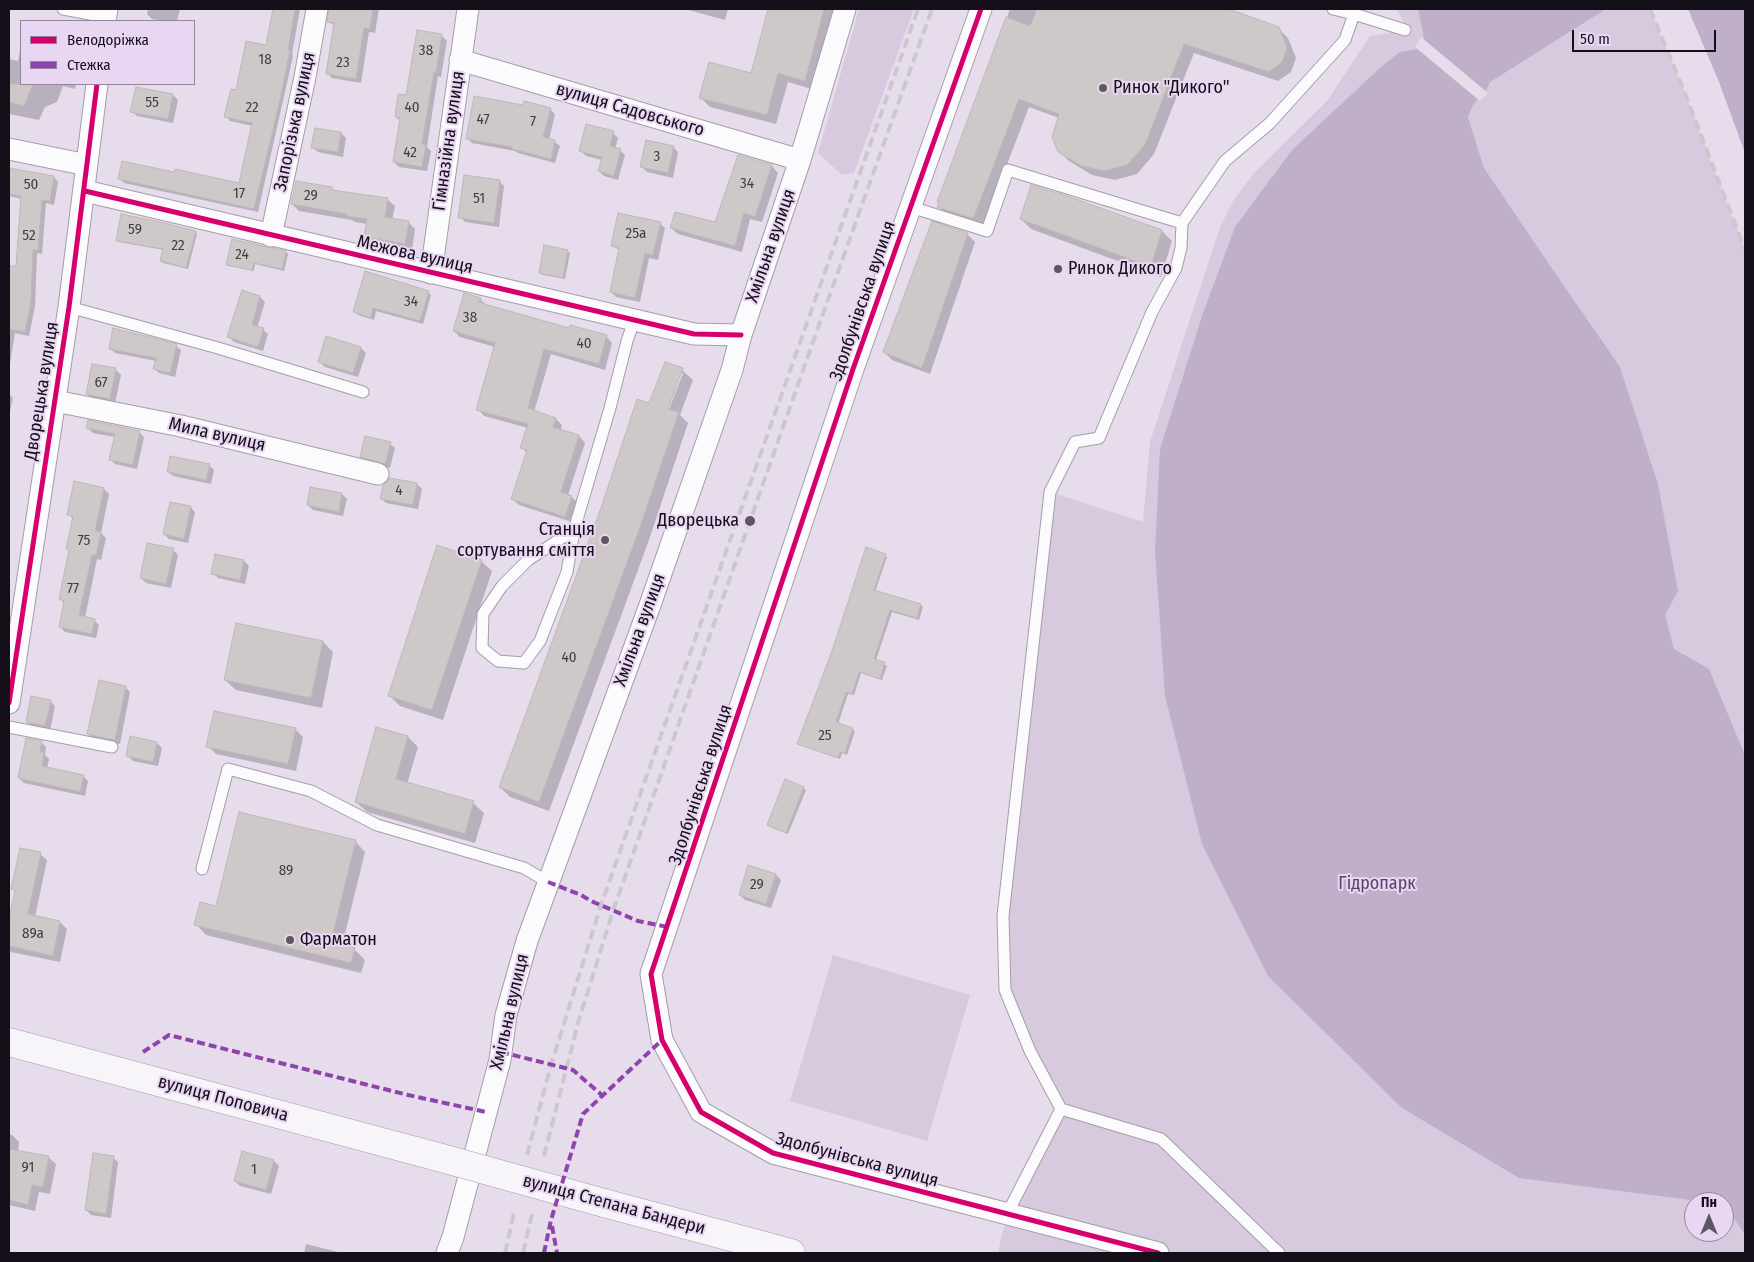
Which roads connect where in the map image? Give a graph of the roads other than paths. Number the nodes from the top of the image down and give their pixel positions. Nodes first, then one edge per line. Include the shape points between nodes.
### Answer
1 (63, 9) edge
2 (317, 9) edge
3 (468, 9) edge
4 (845, 9) edge
5 (981, 9) edge
6 (1333, 9) edge
7 (1354, 14) junction
8 (106, 16) edge
9 (1405, 30) dead end
10 (460, 60) junction
11 (97, 85) edge
12 (9, 149) edge
13 (800, 160) junction
14 (87, 165) junction
15 (85, 191) junction
16 (911, 207) junction
17 (1182, 223) junction
18 (271, 236) junction
19 (431, 273) junction
20 (69, 307) junction
21 (634, 321) junction
22 (741, 335) junction
23 (363, 392) dead end
24 (55, 401) junction
25 (378, 474) dead end
26 (574, 530) junction
27 (9, 696) edge
28 (9, 727) edge
29 (112, 747) dead end
30 (202, 869) dead end
31 (548, 882) junction
32 (9, 1042) edge
33 (1061, 1109) junction
34 (438, 1157) joint
35 (1007, 1214) junction
36 (447, 1253) edge
37 (790, 1253) edge
38 (1158, 1253) edge
39 (1279, 1253) edge

1 - 8 lane
2 - 18 street, Запорізька вулиця
3 - 10 street, Гімназійна вулиця
4 - 13 street, Хмільна вулиця
5 - 16 street, Здолбунівська вулиця
6 - 7 lane
7 - 9 lane
7 - 17 lane via 1345,40 1270,123 1225,161
10 - 13 street, вулиця Садовського
10 - 19 street, Гімназійна вулиця
11 - 14 street, Дворецька вулиця
12 - 14 street
13 - 22 street, Хмільна вулиця
14 - 15 street, Дворецька вулиця
15 - 18 street, Межова вулиця
15 - 20 street, Дворецька вулиця
16 - 17 lane via 987,231 1008,170
16 - 35 street, Здолбунівська вулиця via 853,369 651,974 662,1040 701,1112 773,1153
17 - 33 lane via 1176,268 1152,312 1099,438 1075,442 1050,492 1004,916 1004,953 1005,990 1030,1051
18 - 19 street, Межова вулиця
19 - 21 street, Межова вулиця
20 - 23 lane
20 - 24 street, Дворецька вулиця
21 - 22 street, Межова вулиця via 694,334
21 - 26 lane
22 - 31 street, Хмільна вулиця via 732,370
24 - 25 street, Мила вулиця via 181,426
24 - 27 street, Дворецька вулиця
26 - 26 lane via 528,560 502,586 483,614 482,648 498,661 524,663 540,641 567,572
28 - 29 lane
30 - 31 lane via 228,769 311,791 377,825 524,868
31 - 36 street, Хмільна вулиця via 506,1015 500,1060
32 - 34 main road, вулиця Поповича
33 - 35 lane
33 - 39 lane via 1161,1139
34 - 37 main road, вулиця Степана Бандери, bridge
35 - 38 street, Здолбунівська вулиця

